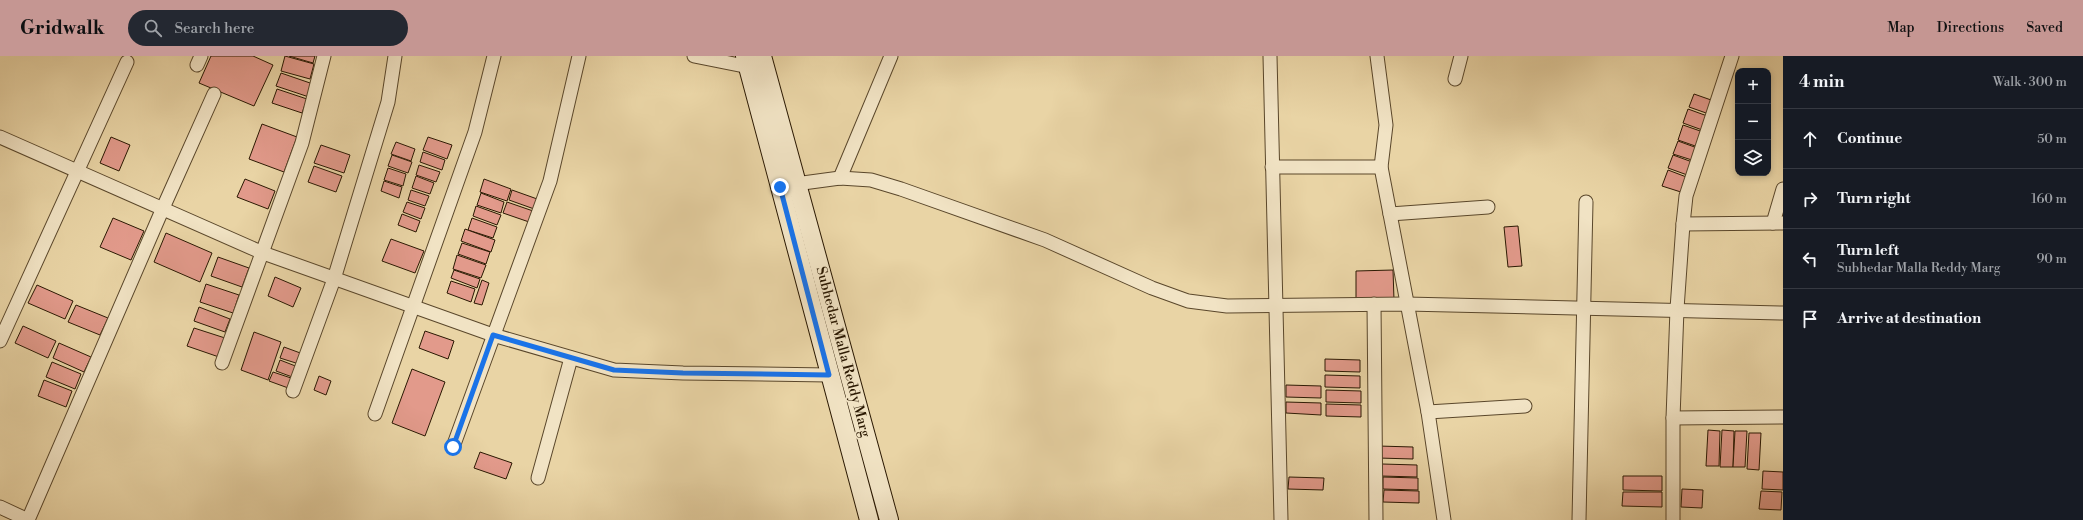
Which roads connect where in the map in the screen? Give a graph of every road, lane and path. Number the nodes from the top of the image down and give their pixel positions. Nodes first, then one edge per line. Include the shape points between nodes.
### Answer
1 (324, 56) edge
2 (395, 56) edge
3 (494, 56) edge
4 (579, 56) edge
5 (694, 56) edge
6 (891, 56) edge
7 (1270, 56) edge
8 (1378, 56) edge
9 (1461, 56) edge
10 (1732, 56) edge
11 (752, 60) edge
12 (127, 62) dead end
13 (1455, 79) dead end
14 (214, 94) dead end
15 (0, 137) edge
16 (1272, 167) junction
17 (1381, 167) junction
18 (77, 171) junction
19 (840, 178) junction
20 (798, 183) junction
21 (780, 187) junction
22 (1783, 189) edge
23 (1586, 202) dead end
24 (1488, 207) dead end
25 (163, 208) junction
26 (1390, 214) junction
27 (1778, 223) edge
28 (1682, 224) junction
29 (263, 253) junction
30 (334, 279) junction
31 (1374, 304) junction
32 (1406, 304) junction
33 (1275, 305) junction
34 (413, 308) junction
35 (1585, 308) junction
36 (1677, 309) junction
37 (1783, 313) edge
38 (493, 335) junction
39 (0, 341) edge
40 (571, 358) junction
41 (222, 363) dead end
42 (829, 375) junction
43 (293, 391) dead end
44 (1525, 406) dead end
45 (1428, 412) junction
46 (375, 414) dead end
47 (1783, 417) edge
48 (1673, 418) junction
49 (453, 447) dead end
50 (538, 478) dead end
51 (0, 507) edge
52 (28, 520) edge
53 (869, 520) edge
54 (889, 520) edge
55 (1281, 520) edge
56 (1376, 520) edge
57 (1444, 520) edge
58 (1579, 520) edge
59 (1673, 520) edge

1 - 29 street via 302,143
2 - 30 street via 388,102
3 - 34 street via 475,132
4 - 38 street via 550,181
5 - 11 street
6 - 19 street
7 - 16 street
8 - 17 street via 1386,124
9 - 13 street
10 - 28 street via 1686,196
11 - 20 main road, Subhedar Malla Reddy Marg
11 - 21 main road, Subhedar Malla Reddy Marg
12 - 18 street
14 - 25 street
15 - 18 street
16 - 17 street
16 - 33 street
17 - 26 street
18 - 25 street
18 - 39 street
19 - 20 street
19 - 33 street via 871,180 901,188 1045,240 1152,288 1188,301 1227,306
20 - 21 street
20 - 54 main road, Subhedar Malla Reddy Marg
21 - 42 main road, Subhedar Malla Reddy Marg
22 - 27 street
23 - 35 street
24 - 26 street
25 - 29 street
25 - 52 street
26 - 32 street
27 - 28 street
28 - 36 street
29 - 30 street
29 - 41 street
30 - 34 street
30 - 43 street
31 - 32 street
31 - 33 street
31 - 56 street
32 - 35 street
32 - 45 street
33 - 55 street
34 - 38 street
34 - 46 street
35 - 36 street
35 - 58 street
36 - 37 street
36 - 48 street
38 - 40 street
38 - 49 street
40 - 42 street via 614,370
40 - 50 street
42 - 53 main road, Subhedar Malla Reddy Marg
44 - 45 street
45 - 57 street
47 - 48 street
48 - 59 street
51 - 52 street

